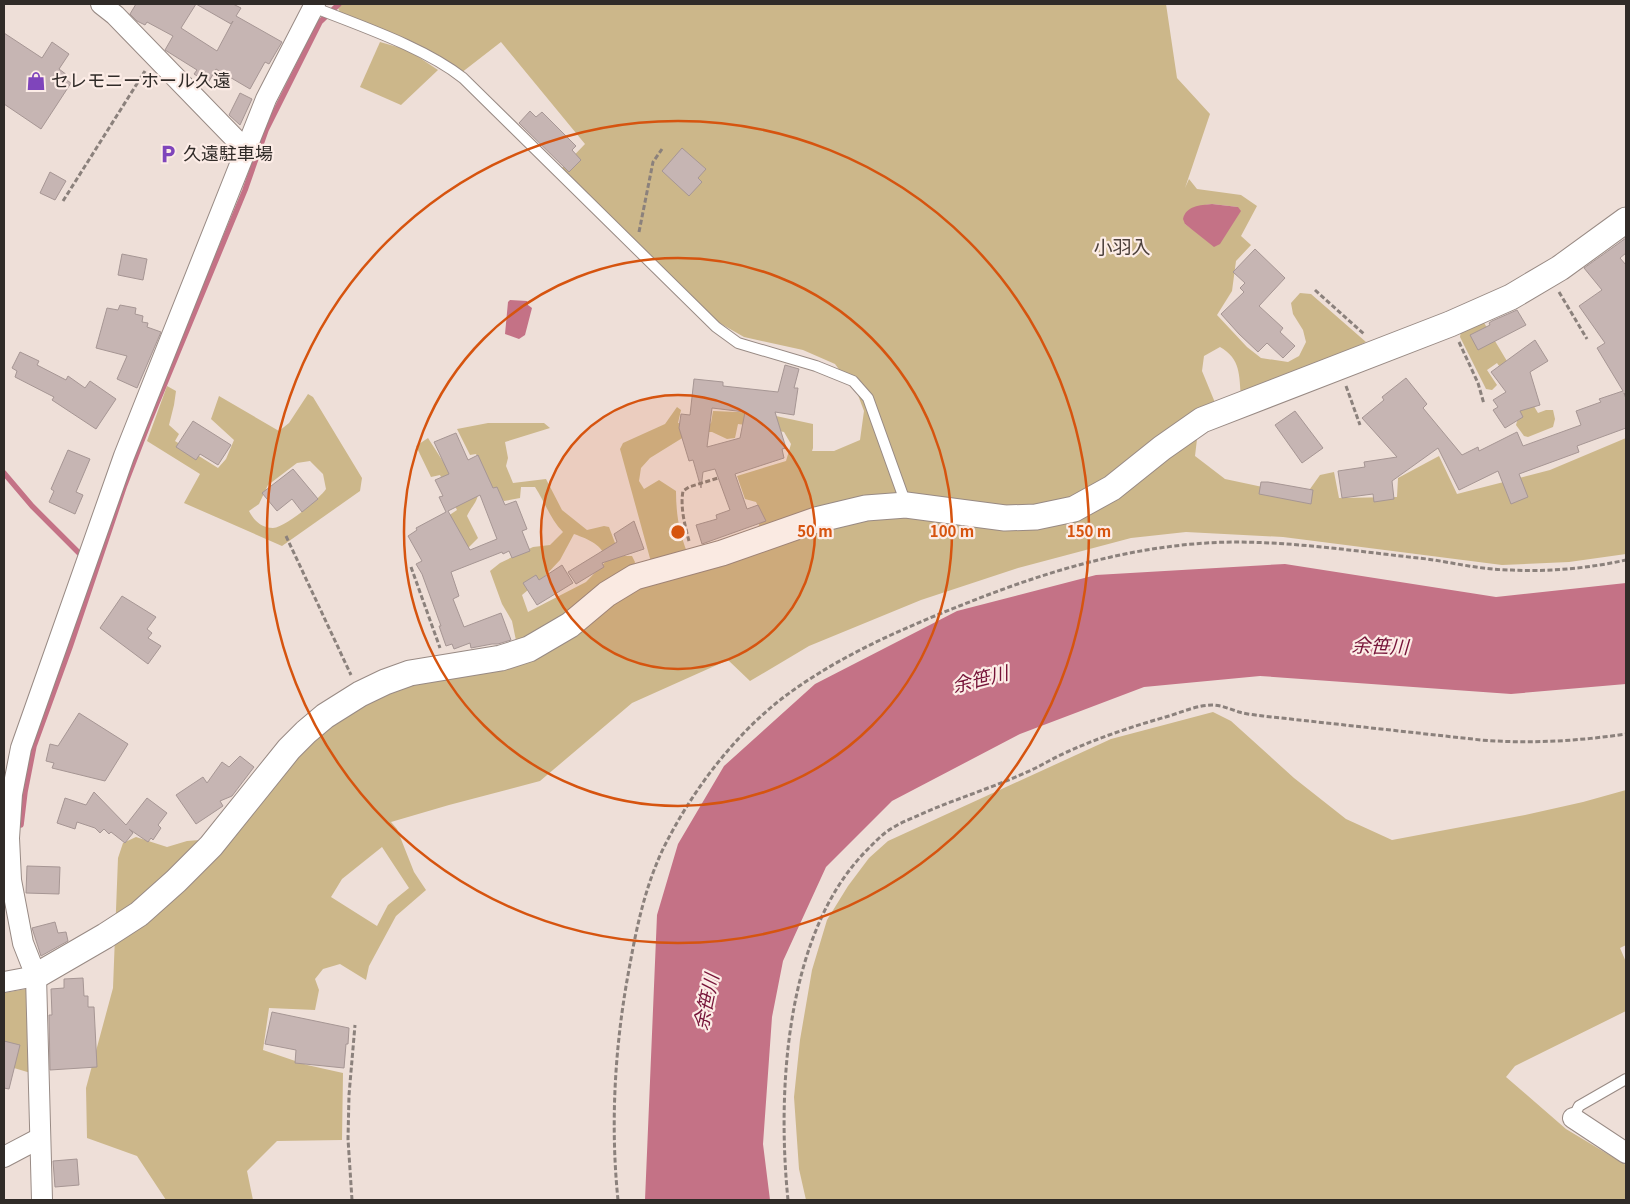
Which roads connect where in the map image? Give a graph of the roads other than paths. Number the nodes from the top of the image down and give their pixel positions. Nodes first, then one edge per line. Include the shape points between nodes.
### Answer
1 (314, 6) edge
2 (112, 7) edge
3 (246, 150) junction
4 (1626, 220) edge
5 (906, 505) junction
6 (9, 776) edge
7 (36, 976) junction
8 (4, 982) edge
9 (1626, 1079) edge
10 (1573, 1118) joint
11 (40, 1138) junction
12 (1626, 1153) edge
13 (4, 1157) edge
14 (42, 1200) edge

1 - 3 street via 266,99
1 - 5 lane via 452,69 728,337 853,381 868,398
2 - 3 street via 154,56
3 - 6 street via 124,456
4 - 5 street via 1549,275 1511,297 1450,324 1202,420 1112,488 1074,509 1036,517 1006,518
5 - 7 street via 866,508 816,520 722,554 636,577 607,594 570,625 529,649 501,658 410,673 360,694 306,732 211,846 139,914
6 - 7 street via 12,794 11,880 23,943
7 - 8 street
7 - 11 street
9 - 10 lane via 1579,1106
10 - 12 street
11 - 13 street
11 - 14 street

